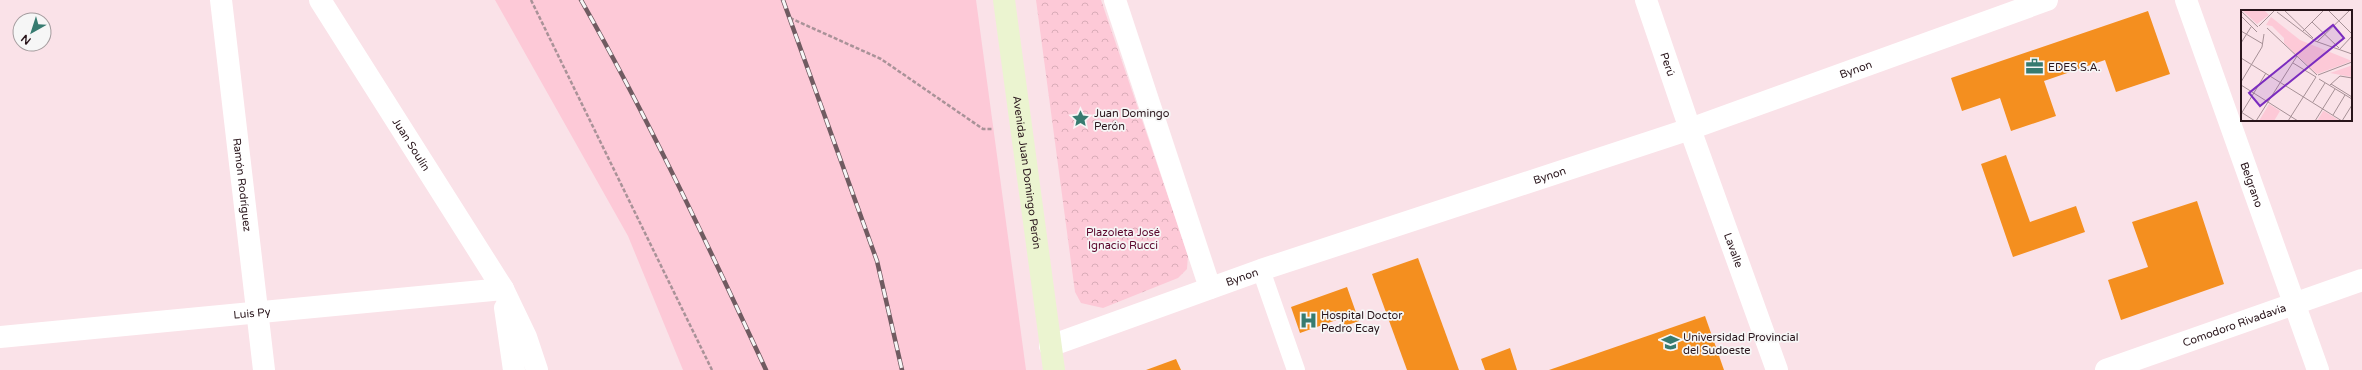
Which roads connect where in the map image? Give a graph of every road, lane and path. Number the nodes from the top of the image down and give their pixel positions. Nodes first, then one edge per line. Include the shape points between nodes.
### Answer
1 (221, 0) edge
2 (320, 0) edge
3 (531, 0) edge
4 (1004, 0) edge
5 (1115, 0) edge
6 (1646, 0) edge
7 (2047, 0) edge
8 (2186, 0) edge
9 (790, 18) dead end
10 (1022, 129) junction
11 (1690, 129) junction
12 (1261, 270) junction
13 (2362, 280) edge
14 (1210, 288) junction
15 (503, 289) junction
16 (2295, 303) junction
17 (257, 312) junction
18 (0, 337) edge
19 (1050, 346) junction
20 (264, 370) edge
21 (514, 370) edge
22 (537, 370) edge
23 (712, 370) edge
24 (1054, 370) edge
25 (1296, 370) edge
26 (1777, 370) edge
27 (2106, 370) edge
28 (2318, 370) edge

1 - 17 street, Ramón Rodríguez
2 - 15 street, Juan Soulín
3 - 23 path
4 - 10 main road, Avenida Juan Domingo Perón
5 - 14 street
6 - 11 street, Perú
7 - 11 street, Bynon
8 - 16 street, Belgrano
9 - 10 path via 881,59 983,129
10 - 19 main road, Avenida Juan Domingo Perón
11 - 12 street, Bynon
11 - 26 street, Lavalle
12 - 14 street, Bynon
12 - 25 lane
13 - 16 street, Comodoro Rivadavia
14 - 19 street, Bynon
15 - 17 street, Luis Py
15 - 21 street, Juan Soulín
15 - 22 street, Juan Soulín via 526,337
16 - 27 street, Comodoro Rivadavia
16 - 28 street, Belgrano
17 - 18 street, Luis Py
17 - 20 street, Ramón Rodríguez
19 - 24 main road, Avenida Juan Domingo Perón

